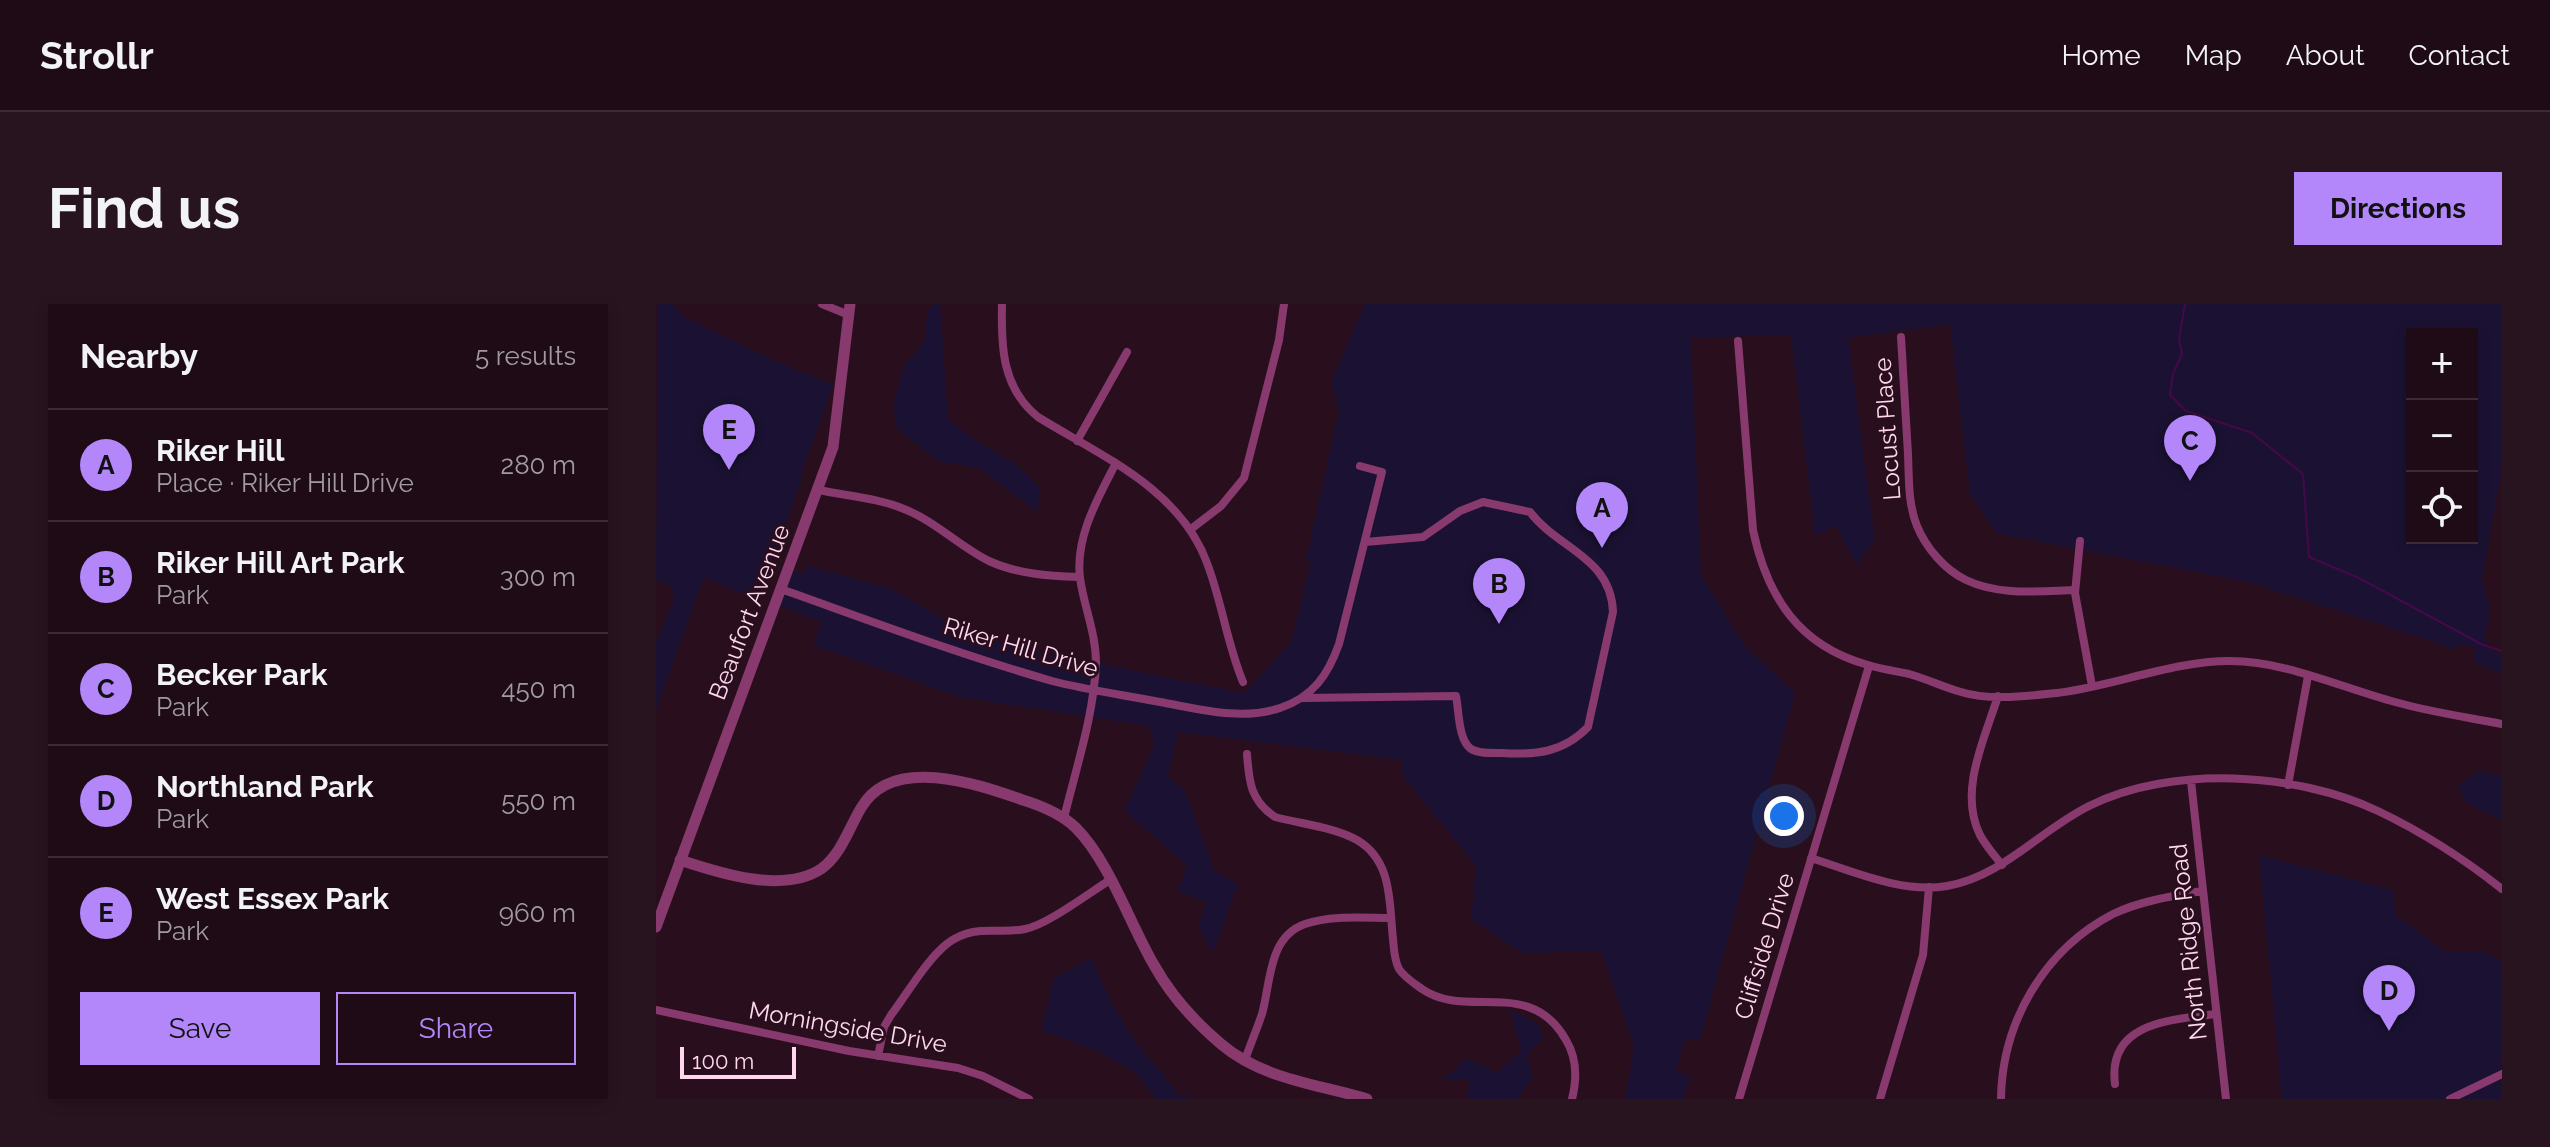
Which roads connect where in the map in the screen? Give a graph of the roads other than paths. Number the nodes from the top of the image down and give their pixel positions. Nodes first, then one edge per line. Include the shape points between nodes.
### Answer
1 (822, 304) edge
2 (1002, 304) edge
3 (1284, 304) edge
4 (850, 309) edge
5 (1901, 337) dead end
6 (1738, 341) dead end
7 (1127, 352) dead end
8 (1077, 441) junction
9 (1116, 463) junction
10 (1360, 466) dead end
11 (819, 490) junction
12 (1191, 529) junction
13 (2080, 541) dead end
14 (1365, 542) junction
15 (1080, 577) junction
16 (781, 589) junction
17 (2075, 590) junction
18 (1869, 666) junction
19 (2308, 676) junction
20 (1243, 682) dead end
21 (2092, 686) junction
22 (1094, 689) junction
23 (1998, 696) junction
24 (1303, 698) junction
25 (2502, 724) edge
26 (1247, 754) dead end
27 (2191, 781) junction
28 (2288, 785) junction
29 (1064, 818) junction
30 (1811, 858) junction
31 (680, 860) junction
32 (2002, 865) junction
33 (1110, 880) junction
34 (1929, 887) junction
35 (2502, 889) edge
36 (2202, 891) junction
37 (1391, 918) junction
38 (656, 927) edge
39 (656, 1010) edge
40 (2216, 1014) junction
41 (878, 1056) junction
42 (1245, 1060) junction
43 (2502, 1074) edge
44 (2115, 1084) dead end
45 (1029, 1099) edge
46 (1367, 1099) edge
47 (1572, 1099) edge
48 (1739, 1099) edge
49 (1880, 1099) edge
50 (2001, 1099) edge
51 (2226, 1099) edge
52 (2450, 1099) edge

1 - 4 street
2 - 8 street via 1005,367 1016,393 1024,406
3 - 12 street via 1244,478 1221,506
4 - 11 street, Beaufort Avenue via 833,447
5 - 17 street, Locust Place via 1910,494 1922,536 1942,563 1966,580 2023,591
6 - 18 street via 1753,530 1766,576 1787,612 1811,637 1836,654
7 - 8 street
8 - 9 street
9 - 12 street via 1156,492
9 - 15 street via 1089,521
10 - 14 street, Riker Hill Drive via 1382,472
11 - 15 street via 900,507 1008,568
11 - 16 street, Beaufort Avenue
12 - 20 street via 1208,564
13 - 17 street
14 - 24 street, Riker Hill Drive via 1330,668
14 - 24 street, Riker Hill Drive via 1423,537 1483,502 1530,512 1542,528 1584,555 1612,594 1613,612 1588,727 1557,750 1535,755 1483,753 1464,739 1456,696
15 - 22 street via 1094,641
16 - 22 street, Riker Hill Drive via 1054,681
16 - 31 street, Beaufort Avenue
17 - 21 street
18 - 23 street via 1962,693
18 - 30 street, Cliffside Drive
19 - 21 street via 2230,661
19 - 25 street via 2397,703
19 - 28 street
21 - 23 street
22 - 24 street, Riker Hill Drive via 1225,714 1278,709
22 - 29 street
23 - 32 street via 1971,789 1979,832
26 - 37 street via 1251,791 1265,810 1354,838 1373,852 1385,873
27 - 28 street
27 - 32 street via 2097,802 2050,828
27 - 36 street, North Ridge Road
28 - 35 street via 2378,811 2469,863
29 - 31 street via 984,786 912,778 872,794 829,862 807,875 731,877
29 - 33 street via 1088,843
30 - 34 street via 1875,878
30 - 48 street, Cliffside Drive
31 - 38 street, Beaufort Avenue
32 - 34 street
33 - 41 street via 1025,929 982,929 949,943 891,1015
33 - 42 street via 1176,997 1220,1043
34 - 49 street via 1923,955
36 - 40 street, North Ridge Road
36 - 50 street via 2115,913 2059,956 2033,988 2014,1024 2003,1063
37 - 42 street via 1331,918 1291,931 1273,960
37 - 47 street via 1399,969 1426,992 1442,998 1509,1002 1553,1023 1573,1055
39 - 41 street, Morningside Drive
40 - 44 street via 2169,1020 2130,1038 2114,1062
40 - 51 street, North Ridge Road
41 - 45 street, Morningside Drive via 958,1068
42 - 46 street via 1287,1078
43 - 52 street

